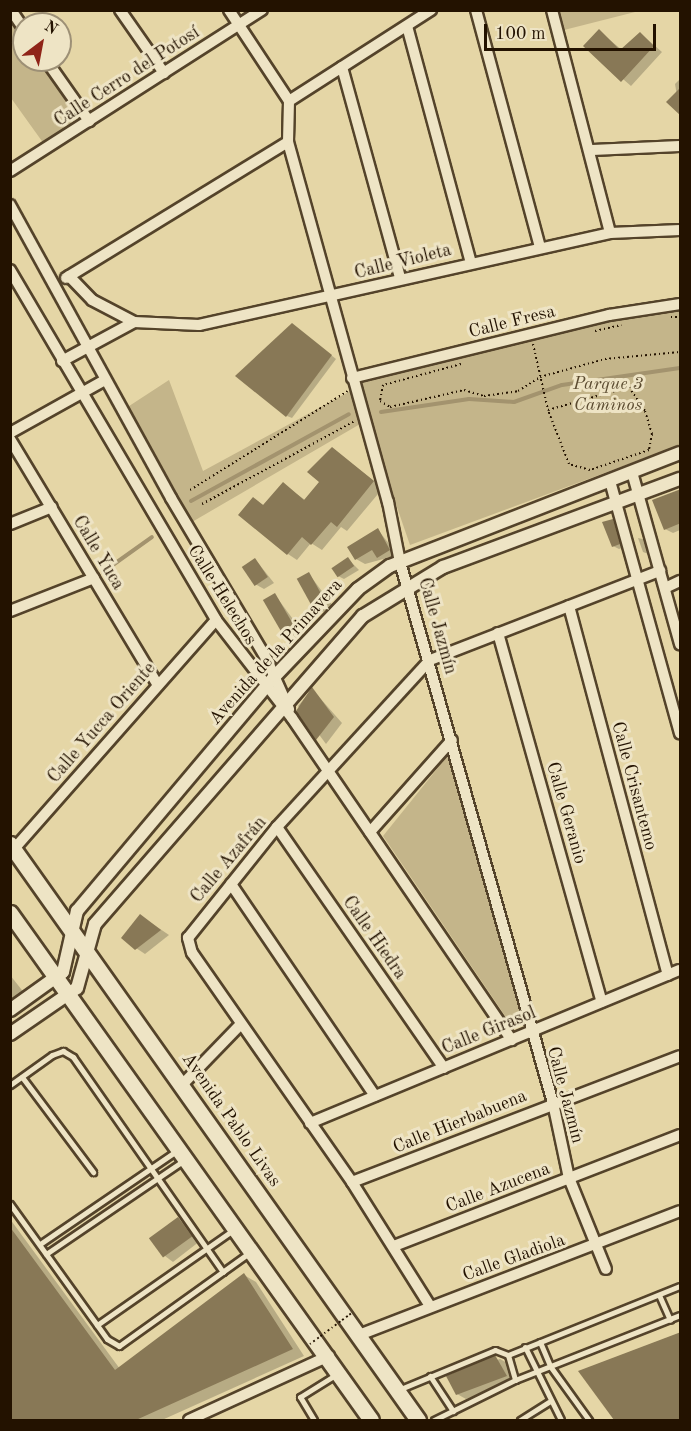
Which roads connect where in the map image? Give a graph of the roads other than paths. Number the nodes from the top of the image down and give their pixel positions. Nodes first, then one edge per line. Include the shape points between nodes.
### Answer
1 (120, 10) edge
2 (229, 10) edge
3 (262, 10) edge
4 (432, 10) edge
5 (476, 10) edge
6 (552, 10) edge
7 (239, 25) junction
8 (407, 26) junction
9 (342, 67) junction
10 (54, 72) edge
11 (164, 73) junction
12 (289, 100) junction
13 (89, 121) junction
14 (288, 142) junction
15 (681, 146) edge
16 (592, 150) junction
17 (10, 171) edge
18 (10, 205) edge
19 (681, 230) edge
20 (609, 233) junction
21 (540, 248) junction
22 (471, 262) junction
23 (10, 270) edge
24 (69, 276) junction
25 (400, 278) junction
26 (57, 283) junction
27 (330, 298) junction
28 (681, 304) edge
29 (134, 322) junction
30 (87, 345) junction
31 (62, 361) junction
32 (105, 380) junction
33 (353, 382) junction
34 (83, 392) junction
35 (10, 433) edge
36 (10, 439) edge
37 (681, 453) edge
38 (632, 472) junction
39 (681, 479) edge
40 (610, 481) junction
41 (639, 495) junction
42 (616, 504) junction
43 (52, 507) junction
44 (10, 524) edge
45 (400, 562) junction
46 (660, 571) junction
47 (94, 578) junction
48 (637, 578) junction
49 (681, 581) edge
50 (407, 585) junction
51 (665, 588) junction
52 (568, 606) junction
53 (10, 611) edge
54 (216, 620) junction
55 (498, 633) junction
56 (681, 644) edge
57 (430, 660) junction
58 (275, 676) junction
59 (157, 684) junction
60 (264, 688) junction
61 (283, 704) junction
62 (681, 733) edge
63 (452, 740) junction
64 (327, 772) junction
65 (277, 828) junction
66 (370, 832) junction
67 (12, 846) edge
68 (231, 885) junction
69 (10, 914) edge
70 (69, 929) junction
71 (86, 950) junction
72 (681, 970) edge
73 (668, 975) junction
74 (57, 980) junction
75 (69, 996) junction
76 (602, 1002) junction
77 (10, 1010) edge
78 (240, 1025) junction
79 (531, 1032) junction
80 (10, 1034) edge
81 (512, 1040) junction
82 (681, 1056) edge
83 (444, 1068) junction
84 (22, 1077) junction
85 (10, 1085) edge
86 (183, 1085) junction
87 (375, 1096) junction
88 (553, 1103) junction
89 (310, 1123) junction
90 (681, 1135) edge
91 (183, 1154) junction
92 (152, 1169) junction
93 (93, 1172) dead end
94 (158, 1177) junction
95 (569, 1178) junction
96 (352, 1182) junction
97 (124, 1188) junction
98 (130, 1196) junction
99 (10, 1204) edge
100 (681, 1211) edge
101 (235, 1228) junction
102 (40, 1245) junction
103 (595, 1245) junction
104 (394, 1246) junction
105 (207, 1248) junction
106 (252, 1251) junction
107 (46, 1254) junction
108 (606, 1269) dead end
109 (223, 1272) junction
110 (681, 1286) edge
111 (659, 1295) junction
112 (430, 1306) junction
113 (681, 1316) edge
114 (670, 1320) junction
115 (97, 1325) junction
116 (359, 1335) junction
117 (540, 1342) junction
118 (525, 1347) junction
119 (508, 1355) junction
120 (329, 1356) junction
121 (550, 1366) junction
122 (535, 1372) junction
123 (338, 1373) junction
124 (430, 1376) junction
125 (515, 1380) junction
126 (397, 1391) junction
127 (549, 1402) junction
128 (453, 1411) junction
129 (189, 1420) edge
130 (314, 1420) edge
131 (371, 1420) edge
132 (418, 1420) edge
133 (434, 1420) edge
134 (520, 1420) edge
135 (561, 1420) edge
136 (589, 1420) edge

1 - 11 street
2 - 7 street
3 - 7 street, Calle Cerro del Potosí
4 - 8 street
5 - 21 street
6 - 16 street
7 - 11 street, Calle Cerro del Potosí
7 - 12 street
8 - 9 street
8 - 22 street
9 - 12 street
9 - 25 street
10 - 13 street
11 - 13 street, Calle Cerro del Potosí
12 - 14 street, Calle Jazmín
13 - 17 street, Calle Cerro del Potosí
14 - 24 street
14 - 27 street, Calle Jazmín
15 - 16 street
16 - 20 street
18 - 26 street
19 - 20 street, Calle Violeta
20 - 21 street, Calle Violeta
21 - 22 street, Calle Violeta
22 - 25 street, Calle Violeta
23 - 31 street, Calle Helechos
24 - 26 street
24 - 29 street, Calle Violeta via 92,300
25 - 27 street, Calle Violeta
26 - 30 street
27 - 29 street, Calle Violeta via 200,325
27 - 33 street, Calle Jazmín
28 - 33 street, Calle Fresa via 609,315
29 - 30 street, Calle Violeta
30 - 31 street, Calle Violeta
30 - 32 street
31 - 34 street, Calle Helechos
32 - 34 street
32 - 58 street
33 - 45 street, Calle Jazmín
34 - 35 street
34 - 54 street, Calle Helechos
36 - 43 street, Calle Yuca
37 - 38 street, Avenida de la Primavera
38 - 40 street, Avenida de la Primavera
38 - 41 street
39 - 41 street, Avenida de la Primavera
40 - 42 street
40 - 45 street, Avenida de la Primavera
41 - 42 street, Avenida de la Primavera
41 - 46 street
42 - 48 street
42 - 50 street, Avenida de la Primavera
43 - 44 street
43 - 47 street, Calle Yuca
45 - 50 street, Calle Jazmín
45 - 58 street, Avenida de la Primavera via 344,601
46 - 48 street, Calle Azafrán
46 - 51 street
47 - 53 street
47 - 59 street, Calle Yuca
48 - 52 street, Calle Azafrán
48 - 62 street
49 - 51 street
50 - 57 street, Calle Jazmín
50 - 61 street, Avenida de la Primavera via 344,633
51 - 56 street
52 - 55 street, Calle Azafrán
52 - 73 street, Calle Crisantemo
54 - 59 street, Calle Yucca Oriente
54 - 60 street, Calle Helechos
55 - 57 street, Calle Azafrán
55 - 76 street, Calle Geranio
57 - 63 street, Calle Jazmín
57 - 64 street, Calle Azafrán
58 - 60 street, Avenida de la Primavera
58 - 61 street
59 - 67 street, Calle Yucca Oriente
60 - 61 street, Calle Helechos
60 - 70 street, Avenida de la Primavera via 77,911
61 - 64 street, Calle Helechos
61 - 71 street, Avenida de la Primavera via 95,924
63 - 66 street
63 - 79 street, Calle Jazmín
64 - 65 street, Calle Azafrán
64 - 66 street, Calle Helechos
65 - 68 street, Calle Azafrán
65 - 83 street, Calle Hiedra
66 - 81 street, Calle Helechos
67 - 70 main road, Avenida Pablo Livas
68 - 78 street, Calle Azafrán via 188,938
68 - 87 street
69 - 74 main road
70 - 71 main road, Avenida Pablo Livas
70 - 74 street via 65,968
71 - 75 street, Avenida de la Primavera via 84,976
71 - 86 main road, Avenida Pablo Livas
72 - 73 street, Calle Girasol
73 - 76 street, Calle Girasol
74 - 75 main road
74 - 77 street
75 - 80 street
75 - 91 main road
76 - 79 street, Calle Girasol
78 - 86 street
78 - 89 street, Calle Azafrán
79 - 81 street, Calle Girasol
79 - 88 street, Calle Jazmín
81 - 83 street, Calle Girasol
82 - 88 street, Calle Hierbabuena
83 - 87 street, Calle Girasol
84 - 85 lane
84 - 92 lane via 52,1055 67,1052
84 - 93 lane
86 - 116 main road, Avenida Pablo Livas
87 - 89 street, Calle Girasol
88 - 95 street, Calle Jazmín
88 - 96 street, Calle Hierbabuena
89 - 96 street, Calle Azafrán
90 - 95 street, Calle Azucena
91 - 92 lane
91 - 94 lane
91 - 101 main road
92 - 94 lane
92 - 97 lane
94 - 98 lane
94 - 105 lane
95 - 103 street, Calle Jazmín
95 - 104 street, Calle Azucena
96 - 104 street, Calle Azafrán
97 - 98 lane
97 - 102 lane
98 - 107 lane
99 - 102 lane
100 - 103 street, Calle Gladiola
101 - 105 lane
101 - 106 main road
102 - 107 lane
103 - 108 street, Calle Jazmín
103 - 112 street, Calle Gladiola
104 - 112 street, Calle Azafrán
105 - 109 lane
105 - 115 lane
106 - 109 lane
106 - 120 main road
107 - 115 lane
109 - 115 lane via 125,1345 111,1343
110 - 111 lane
111 - 114 lane
111 - 117 lane
112 - 116 street, Calle Gladiola
113 - 114 lane
114 - 121 lane
116 - 126 main road, Avenida Pablo Livas
117 - 118 lane
117 - 121 lane
118 - 119 lane
118 - 122 lane
119 - 124 lane via 488,1351
119 - 125 lane
120 - 123 main road
120 - 129 street
121 - 122 lane
121 - 136 lane
122 - 125 lane
122 - 127 lane
123 - 130 lane via 300,1397
123 - 131 main road
124 - 126 lane
124 - 128 lane
125 - 128 lane
126 - 132 main road, Avenida Pablo Livas
127 - 134 lane
127 - 135 lane
128 - 133 lane

